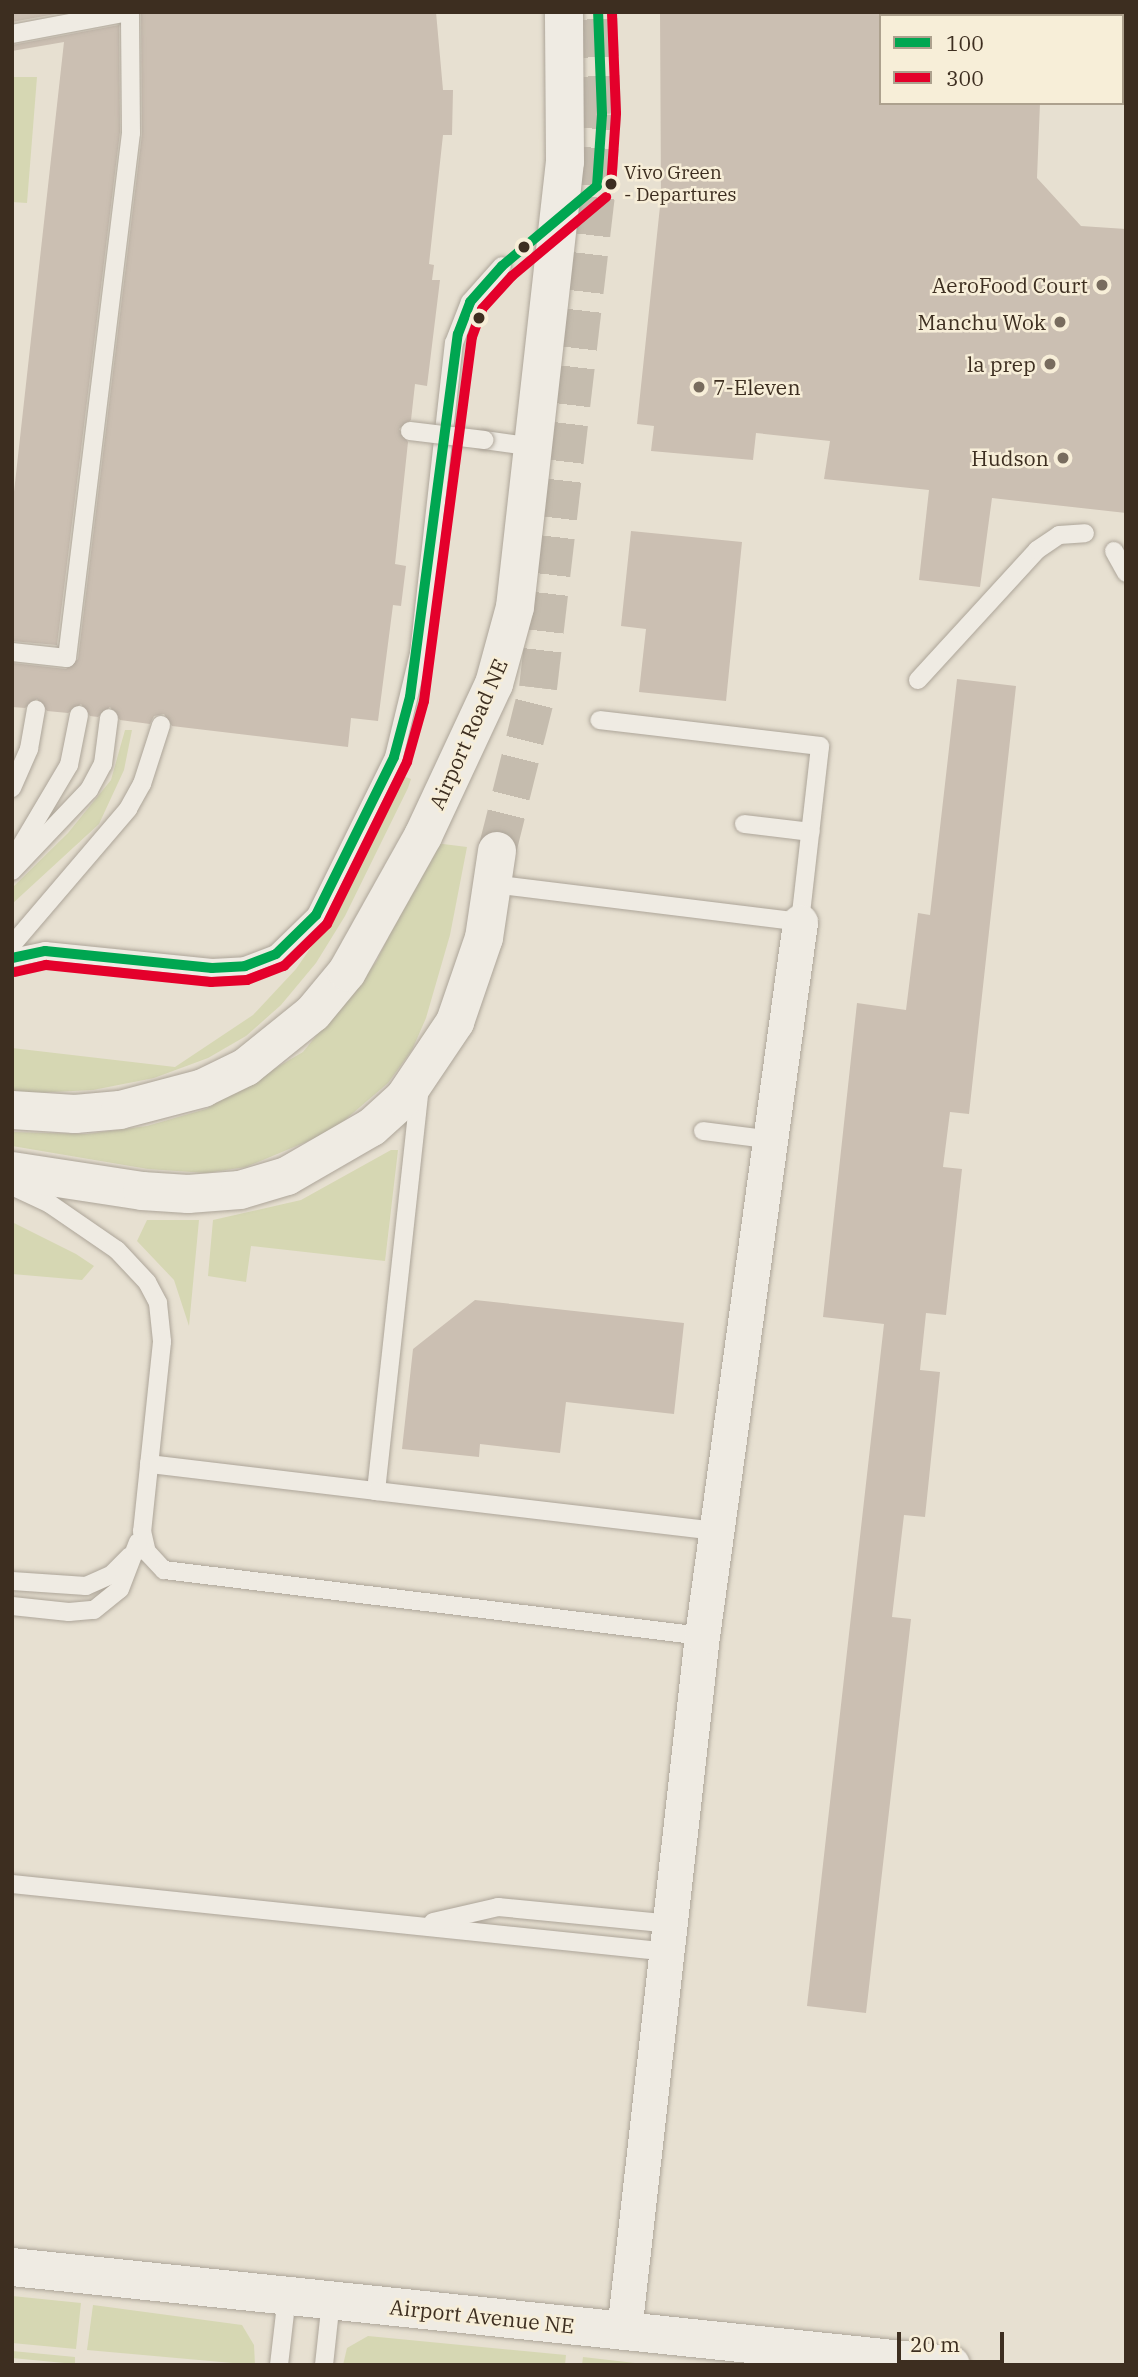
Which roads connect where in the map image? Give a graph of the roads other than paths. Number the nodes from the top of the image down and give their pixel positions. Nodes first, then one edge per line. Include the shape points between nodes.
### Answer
1 (129, 12) edge
2 (564, 12) edge
3 (12, 34) edge
4 (502, 266) dead end
5 (410, 431) dead end
6 (534, 447) junction
7 (1085, 533) dead end
8 (1114, 551) dead end
9 (1126, 573) edge
10 (12, 652) edge
11 (918, 680) dead end
12 (36, 710) dead end
13 (79, 715) dead end
14 (109, 718) dead end
15 (600, 720) dead end
16 (161, 725) dead end
17 (12, 788) edge
18 (744, 824) dead end
19 (811, 832) junction
20 (12, 861) edge
21 (494, 867) joint
22 (12, 871) edge
23 (800, 922) junction
24 (12, 945) edge
25 (12, 958) edge
26 (422, 1073) junction
27 (12, 1110) edge
28 (703, 1132) dead end
29 (773, 1140) junction
30 (12, 1171) edge
31 (12, 1186) edge
32 (149, 1464) junction
33 (376, 1491) junction
34 (716, 1531) junction
35 (140, 1537) junction
36 (12, 1581) edge
37 (12, 1606) edge
38 (702, 1636) junction
39 (12, 1884) edge
40 (418, 1925) junction
41 (670, 1938) junction
42 (12, 2267) edge
43 (287, 2296) junction
44 (331, 2301) junction
45 (624, 2331) junction
46 (280, 2365) edge
47 (324, 2365) edge
48 (951, 2365) edge

1 - 3 lane
1 - 10 lane via 131,133 67,658
2 - 6 main road, Airport Road NE via 565,162
4 - 25 lane via 470,302 454,343 419,654 394,757 316,915 276,954 245,966 212,968 45,951
5 - 6 lane, bridge
6 - 27 main road, Airport Road NE via 515,607 494,684 423,836 347,972 277,1045 203,1088 120,1110 75,1114
7 - 11 lane via 1059,535 1037,550
8 - 9 lane
12 - 17 lane via 29,748
13 - 20 lane via 69,765
14 - 22 lane via 103,764 89,790
15 - 19 lane via 820,746
16 - 24 lane via 142,784 128,809
18 - 19 lane
19 - 23 lane
21 - 23 lane
21 - 26 main road via 472,980 456,1022
23 - 29 street
26 - 30 main road via 372,1128 334,1153 240,1190 142,1191
26 - 33 lane
28 - 29 lane
29 - 34 street
31 - 32 lane via 50,1204 117,1250 148,1282 158,1303 162,1342
32 - 33 lane
32 - 35 lane
33 - 34 lane
34 - 38 street
35 - 36 lane via 111,1575 86,1586
35 - 37 lane via 120,1589 94,1610
35 - 38 lane via 153,1561 176,1574
38 - 41 street
39 - 40 lane
40 - 41 lane
40 - 41 lane via 498,1907
41 - 45 street
42 - 43 main road, Airport Avenue NE
43 - 44 main road, Airport Avenue NE
43 - 46 lane
44 - 45 main road, Airport Avenue NE
44 - 47 lane
45 - 48 main road, Airport Avenue NE

